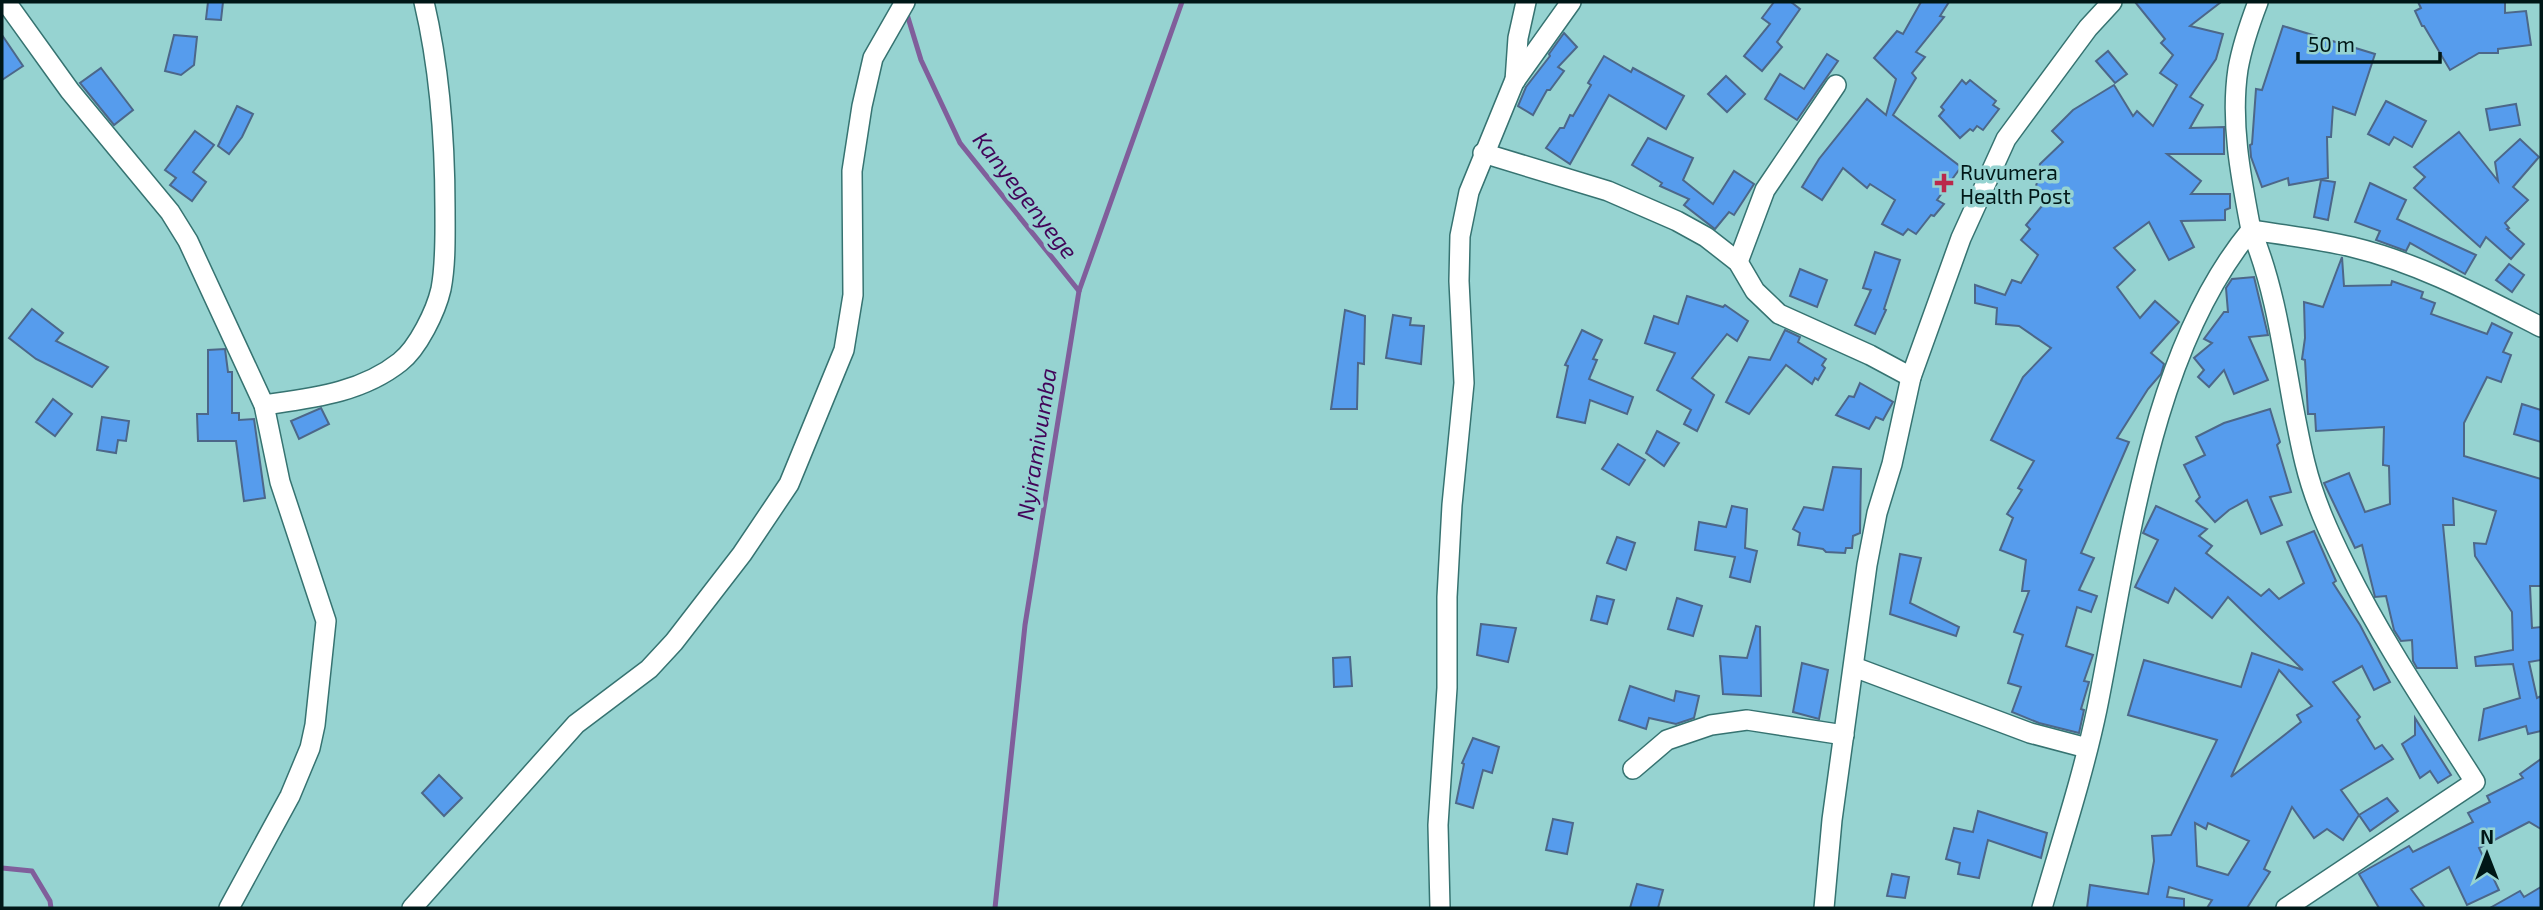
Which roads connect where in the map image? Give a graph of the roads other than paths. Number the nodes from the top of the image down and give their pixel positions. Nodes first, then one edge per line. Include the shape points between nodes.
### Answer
1 (6, 2) edge
2 (424, 2) edge
3 (905, 2) edge
4 (1526, 2) edge
5 (1571, 2) edge
6 (2112, 2) edge
7 (2258, 2) edge
8 (1514, 82) junction
9 (1836, 85) dead end
10 (1483, 153) junction
11 (2251, 230) junction
12 (1738, 262) junction
13 (2541, 327) edge
14 (1911, 377) junction
15 (264, 405) junction
16 (1854, 667) junction
17 (1844, 735) junction
18 (2087, 748) junction
19 (1633, 769) dead end
20 (229, 908) edge
21 (412, 908) edge
22 (1440, 908) edge
23 (1824, 908) edge
24 (2042, 908) edge
25 (2286, 908) edge

1 - 15 street via 70,91 170,212
2 - 15 street via 438,65 445,145 441,290 423,334 402,361 367,383 323,397
3 - 21 street via 873,58 862,106 852,170 853,295 844,350 789,484 674,642 649,670 576,724
4 - 8 street
5 - 8 street
6 - 14 street via 2006,139 1961,238
7 - 11 street via 2238,69 2236,105 2240,173
8 - 10 street
9 - 12 street via 1765,190
10 - 12 street via 1608,191 1697,232
10 - 22 street via 1460,236 1464,383 1450,544 1438,825
11 - 13 street via 2353,247 2395,261 2447,280
11 - 18 street via 2211,286 2170,386 2136,506
11 - 25 street via 2272,293 2305,464 2324,522 2372,618 2475,782
12 - 14 street via 1755,291 1779,314
14 - 16 street via 1874,526
15 - 20 street via 280,482 326,621 310,748 290,796
16 - 17 street
16 - 18 street via 2030,733
17 - 19 street via 1747,720 1711,725 1667,740
17 - 23 street
18 - 24 street

